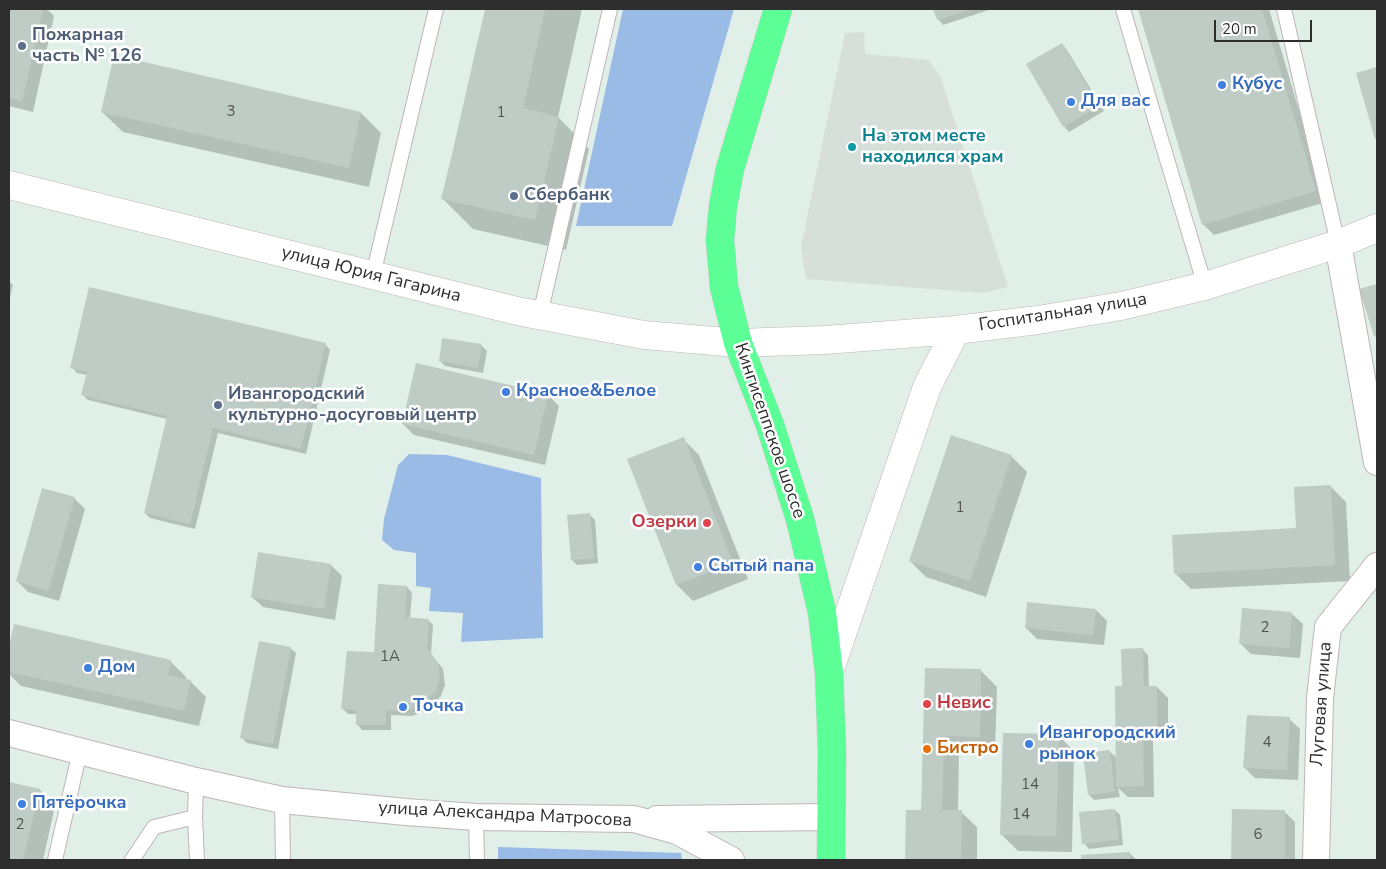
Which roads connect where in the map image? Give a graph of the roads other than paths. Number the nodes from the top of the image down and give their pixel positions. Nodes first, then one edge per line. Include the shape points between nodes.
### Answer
1 (436, 9) edge
2 (610, 9) edge
3 (778, 9) edge
4 (1123, 9) edge
5 (1284, 9) edge
6 (9, 185) edge
7 (1377, 228) edge
8 (1338, 244) junction
9 (373, 275) junction
10 (1205, 286) junction
11 (540, 315) junction
12 (956, 330) junction
13 (738, 343) junction
14 (1377, 462) edge
15 (1377, 566) edge
16 (829, 672) junction
17 (9, 733) edge
18 (80, 751) junction
19 (196, 781) junction
20 (282, 800) junction
21 (476, 816) junction
22 (195, 817) junction
23 (831, 817) junction
24 (634, 819) junction
25 (55, 860) edge
26 (132, 860) edge
27 (197, 860) edge
28 (283, 860) edge
29 (477, 860) edge
30 (731, 860) edge
31 (831, 860) edge
32 (1316, 860) edge

1 - 9 lane
2 - 11 lane
3 - 13 highway, Кингисеппское шоссе via 730,169 723,206 720,240 724,287
4 - 10 lane
5 - 8 lane
6 - 9 street, улица Юрия Гагарина
7 - 8 street, Госпитальная улица
8 - 10 street, Госпитальная улица
8 - 14 street
9 - 11 street, улица Юрия Гагарина
10 - 12 street, Госпитальная улица via 1103,309
11 - 13 street, улица Юрия Гагарина via 644,336
12 - 13 street, Госпитальная улица
12 - 16 street via 928,387
13 - 16 highway, Кингисеппское шоссе via 770,425 800,519 822,612
15 - 32 street, Луговая улица via 1328,627 1320,698
16 - 23 highway, Кингисеппское шоссе
17 - 18 street, улица Александра Матросова
18 - 19 street, улица Александра Матросова
18 - 25 lane
19 - 20 street, улица Александра Матросова
19 - 22 lane
20 - 21 street, улица Александра Матросова
20 - 28 lane
21 - 24 street, улица Александра Матросова
21 - 29 lane
22 - 26 lane via 154,827
22 - 27 lane
23 - 24 street
23 - 31 highway, Кингисеппское шоссе
24 - 30 street, улица Александра Матросова via 677,831

